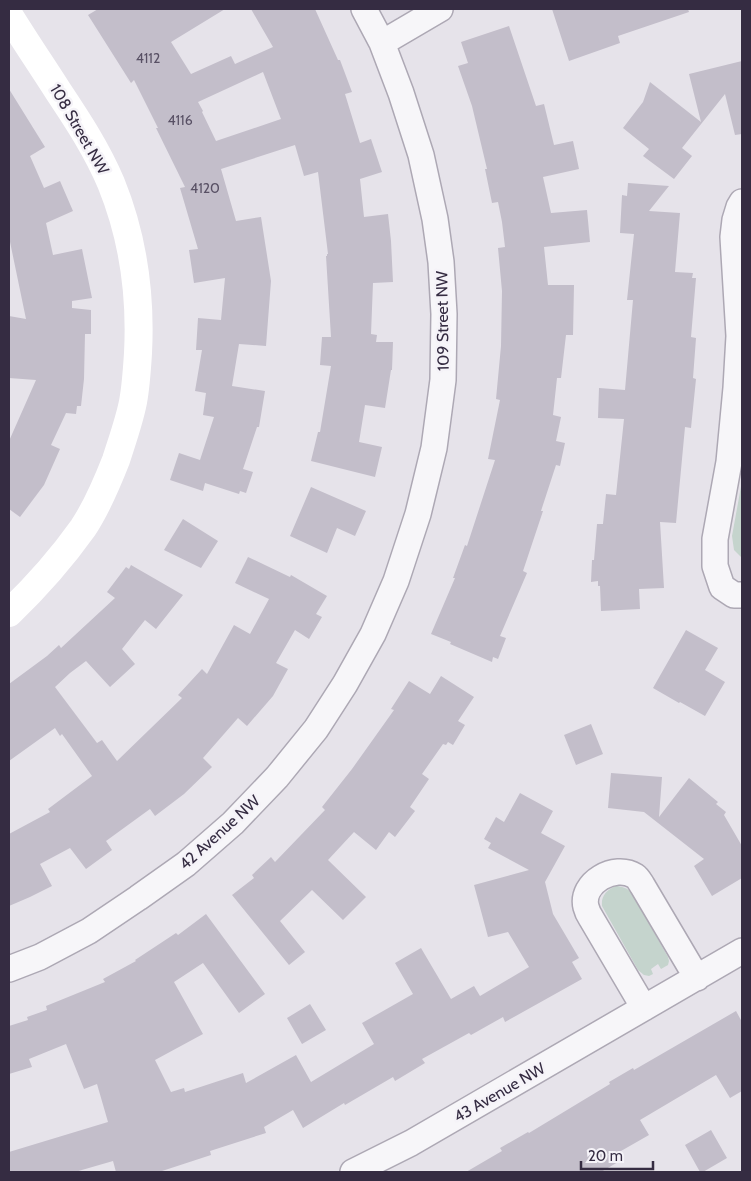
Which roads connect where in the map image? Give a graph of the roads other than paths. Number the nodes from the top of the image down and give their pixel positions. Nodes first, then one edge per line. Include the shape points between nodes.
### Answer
1 (364, 9) edge
2 (440, 9) edge
3 (9, 15) edge
4 (382, 43) junction
5 (742, 202) edge
6 (742, 595) edge
7 (9, 613) edge
8 (373, 634) joint
9 (742, 951) edge
10 (9, 969) edge
11 (697, 978) junction
12 (644, 1008) junction
13 (353, 1172) edge

1 - 4 street, 109 Street NW
2 - 4 street
3 - 7 street, 108 Street NW via 83,129 110,182 123,215 132,255 139,331 133,401 124,437 99,499 56,564
4 - 8 street, 109 Street NW via 421,155 435,220 444,314 443,380 434,448 418,514 396,581
5 - 6 street via 733,237 739,336 736,388 729,462 715,540 716,566 722,587 734,595
8 - 10 street, 42 Avenue NW via 316,729 277,777 233,823 186,864 97,925 40,957
9 - 11 street, 43 Avenue NW
11 - 12 street, 43 Avenue NW
11 - 12 street via 636,877 614,872 601,878 591,885 586,906
12 - 13 street, 43 Avenue NW via 411,1143

